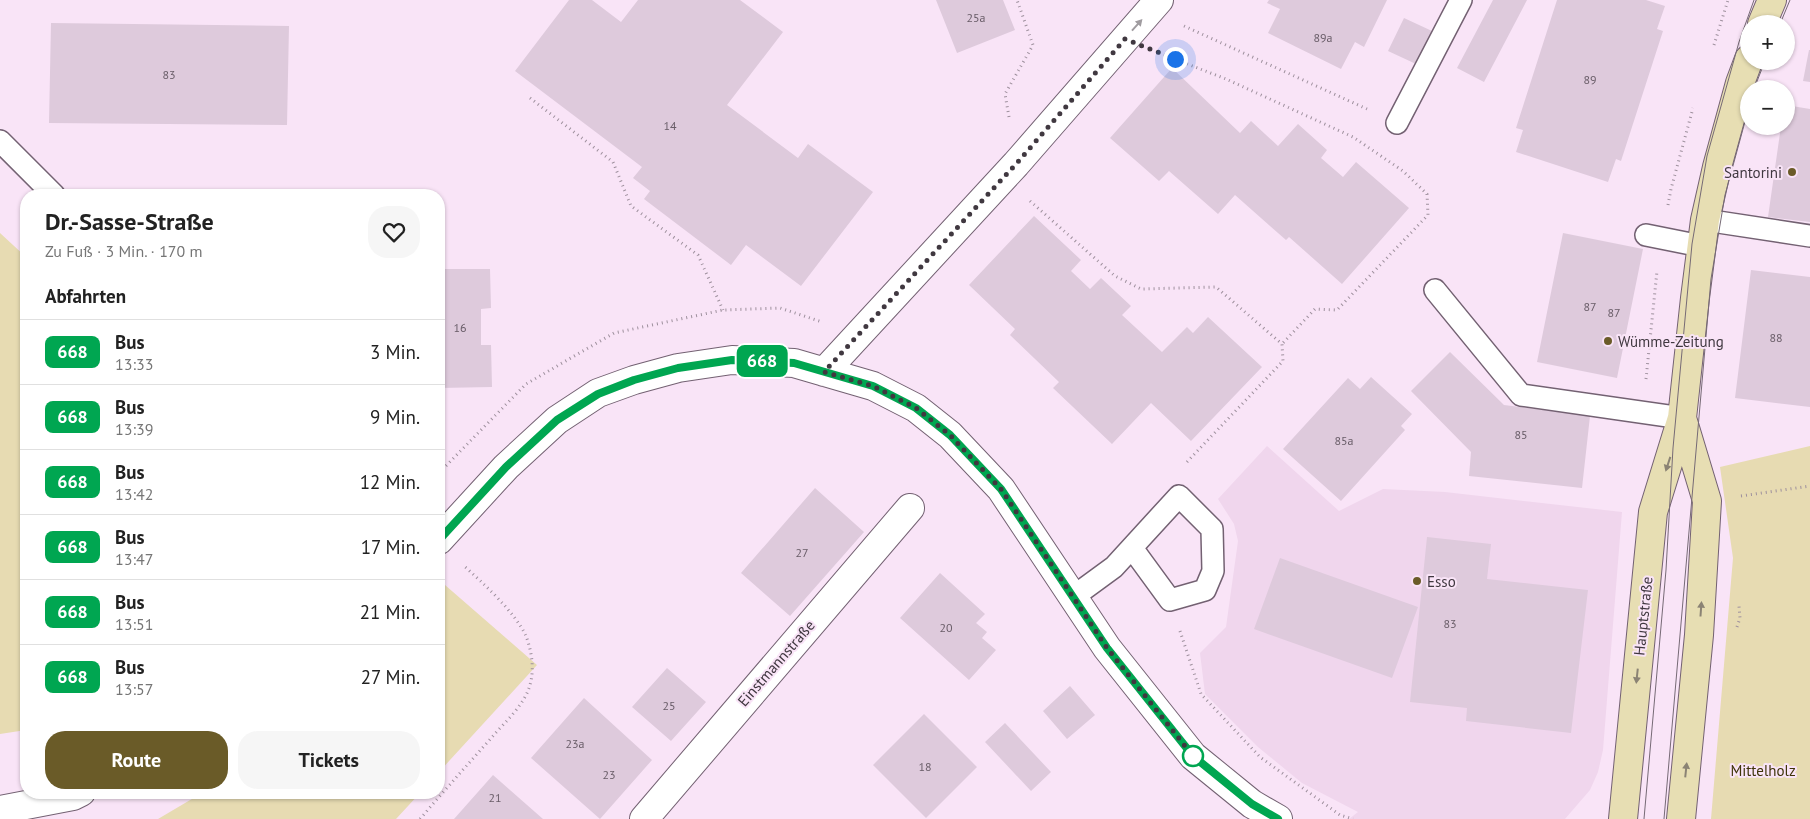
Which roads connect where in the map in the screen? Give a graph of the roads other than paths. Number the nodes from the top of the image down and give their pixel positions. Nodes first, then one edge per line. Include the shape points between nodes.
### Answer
1 (1461, 0) edge
2 (1772, 0) edge
3 (1155, 5) edge
4 (1766, 15) edge
5 (1745, 70) edge
6 (1397, 123) road end
7 (0, 141) edge
8 (48, 189) edge
9 (1703, 233) junction
10 (1646, 235) dead end
11 (1810, 236) edge
12 (1435, 290) dead end
13 (824, 372) junction
14 (1682, 418) junction
15 (910, 508) dead end
16 (445, 533) edge
17 (1132, 548) junction
18 (1073, 597) junction
19 (57, 799) edge
20 (0, 810) edge
21 (644, 819) edge
22 (1278, 819) edge
23 (1623, 819) edge
24 (1681, 819) edge

1 - 6 lane
2 - 4 street
13 -> 3 street via 1010,170
5 - 9 street, Hauptstraße via 1719,158
7 - 8 lane
9 - 10 lane
9 - 11 lane
9 - 14 street, Hauptstraße
12 - 14 lane via 1521,395
13 - 16 street via 794,363 732,360 678,368 598,394 557,420 506,467
13 - 18 street via 873,386 916,408 950,435 1001,489
14 -> 23 street, Hauptstraße via 1653,512
24 -> 14 street, Hauptstraße via 1699,635 1707,501
15 - 21 street, Einstmannstraße
17 - 17 lane via 1179,496 1212,529 1212,571 1205,590 1170,600
17 - 18 lane via 1114,567
18 - 22 street via 1107,648 1193,756 1252,804
19 - 20 street

